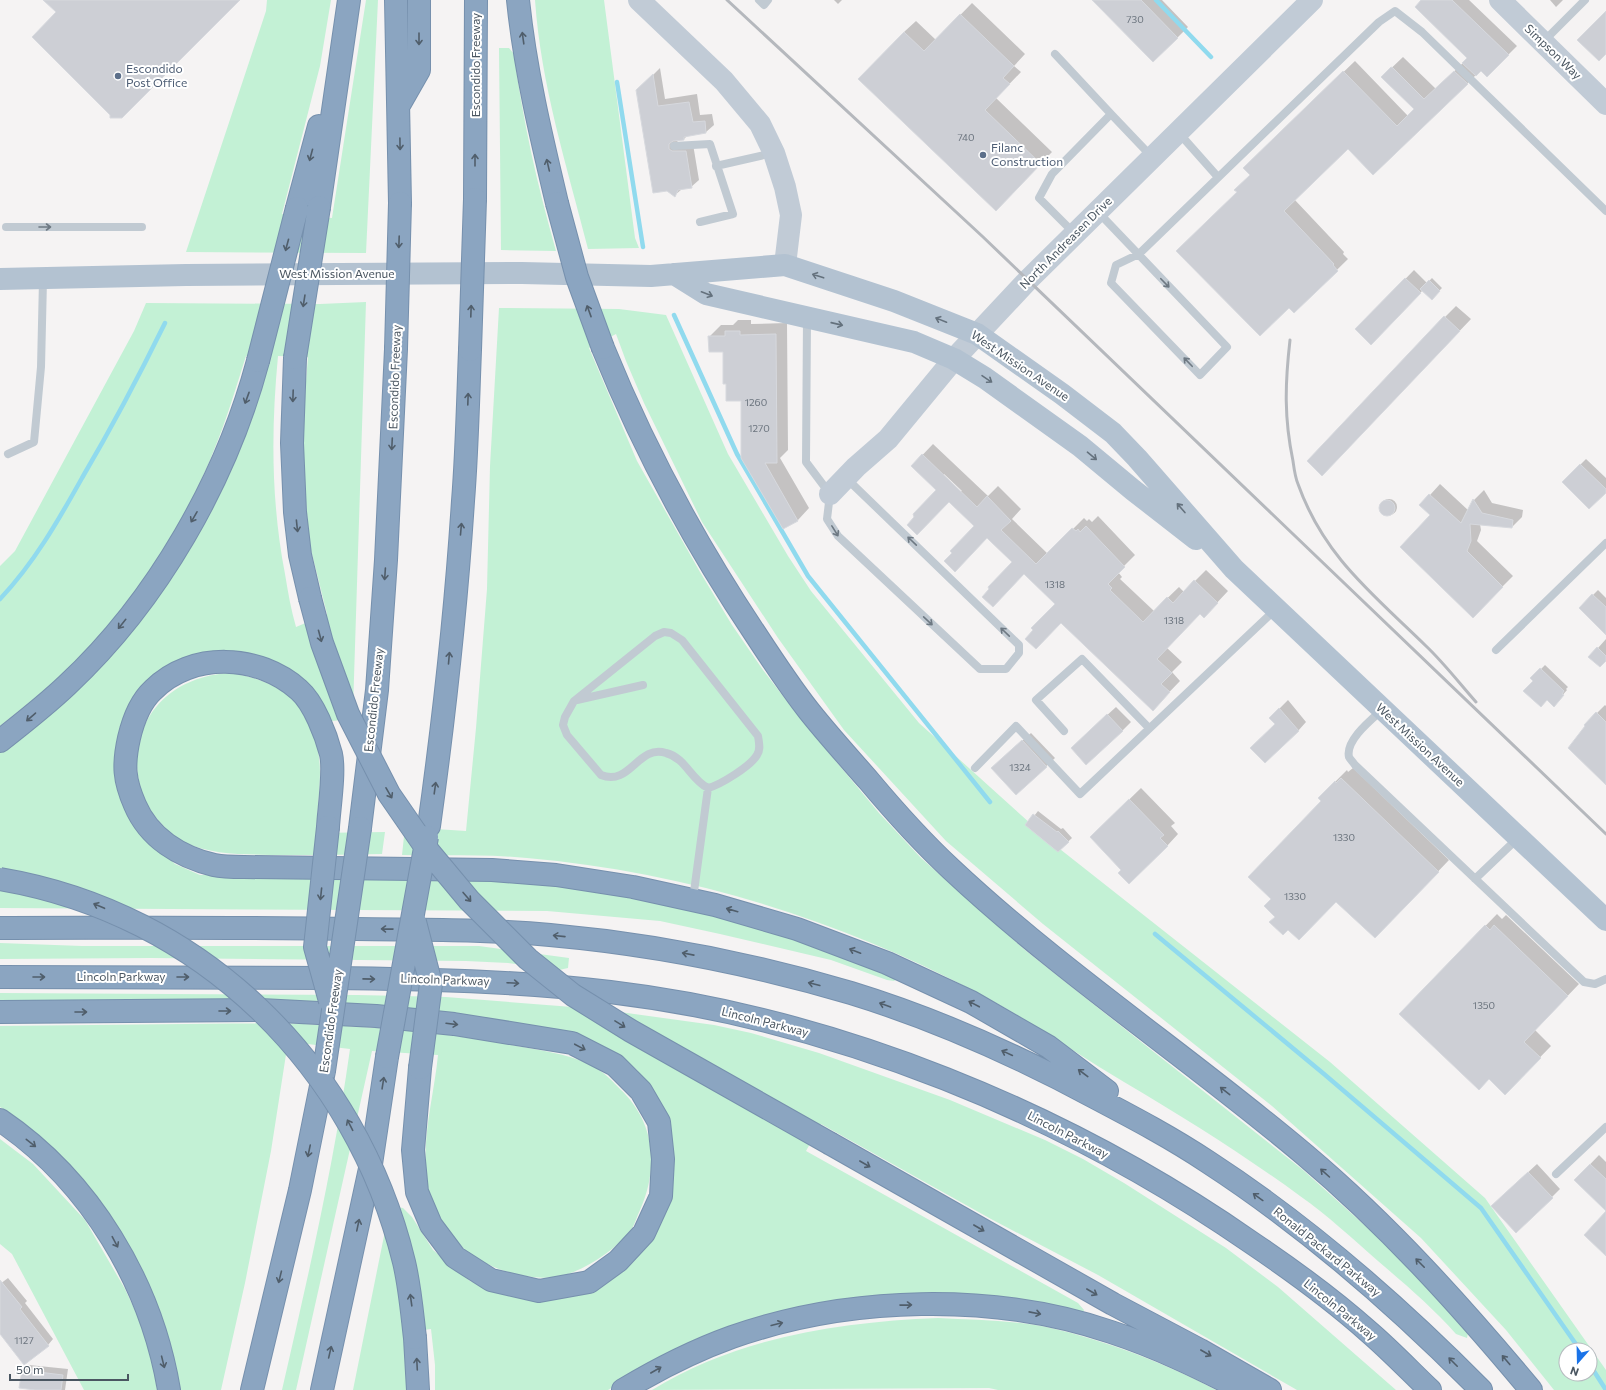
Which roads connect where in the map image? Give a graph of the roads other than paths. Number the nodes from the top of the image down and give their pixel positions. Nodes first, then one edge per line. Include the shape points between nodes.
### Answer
1 (349, 0) edge
2 (396, 0) edge
3 (419, 0) edge
4 (476, 0) edge
5 (639, 0) edge
6 (759, 0) edge
7 (768, 0) edge
8 (1312, 0) edge
9 (1500, 0) edge
10 (1585, 0) edge
11 (518, 6) edge
12 (347, 22) junction
13 (1543, 42) junction
14 (1055, 54) dead end
15 (1605, 102) edge
16 (399, 105) junction
17 (1111, 114) junction
18 (1178, 132) junction
19 (674, 146) dead end
20 (774, 153) junction
21 (1152, 157) junction
22 (716, 166) junction
23 (1217, 176) junction
24 (1098, 211) junction
25 (1606, 211) edge
26 (700, 222) dead end
27 (6, 227) dead end
28 (142, 227) dead end
29 (1075, 234) junction
30 (1139, 254) junction
31 (785, 265) junction
32 (674, 274) junction
33 (0, 279) edge
34 (43, 279) junction
35 (807, 318) junction
36 (977, 334) junction
37 (954, 359) junction
38 (8, 454) dead end
39 (846, 477) junction
40 (830, 494) junction
41 (1606, 543) edge
42 (1234, 569) junction
43 (1276, 609) junction
44 (1496, 650) dead end
45 (643, 685) dead end
46 (574, 701) junction
47 (1383, 709) junction
48 (1149, 728) junction
49 (1064, 732) dead end
50 (0, 741) edge
51 (975, 768) dead end
52 (708, 788) junction
53 (1518, 837) junction
54 (0, 879) edge
55 (1476, 879) junction
56 (693, 900) junction
57 (413, 914) junction
58 (1606, 920) edge
59 (0, 928) edge
60 (0, 977) edge
61 (1606, 979) edge
62 (332, 1010) junction
63 (0, 1012) edge
64 (0, 1120) edge
65 (1606, 1127) edge
66 (1159, 1131) junction
67 (1556, 1174) dead end
68 (169, 1390) edge
69 (252, 1390) edge
70 (322, 1390) edge
71 (418, 1390) edge
72 (623, 1390) edge
73 (1243, 1390) edge
74 (1270, 1390) edge
75 (1430, 1390) edge
76 (1481, 1390) edge
77 (1531, 1390) edge

1 - 12 highway
2 - 16 highway, Escondido Freeway
3 -> 16 highway via 419,70
57 -> 4 highway, Escondido Freeway, bridge via 430,826 448,681 461,529 475,199
5 - 20 street via 744,103 760,124
6 - 7 lane via 764,5
8 - 18 street, North Andreasen Drive
9 - 13 street, Simpson Way
10 - 13 lane
77 -> 11 highway, bridge via 1432,1275 1352,1196 1271,1127 1028,936 953,871 909,827 807,709 706,557 650,456 603,348 577,277 557,203 537,117
12 -> 50 highway, bridge via 251,387 234,435 209,490 174,552 144,597 106,643 68,684
12 -> 74 highway, bridge via 295,358 292,443 295,512 300,555 322,643 348,714 389,794 429,852 469,900 528,959 573,995 631,1031
13 - 15 street, Simpson Way
14 - 17 lane
16 -> 62 highway, Escondido Freeway, bridge via 400,203 396,349 377,690 360,828
17 - 21 lane
17 - 29 lane via 1052,174 1039,198
18 - 21 street, North Andreasen Drive
18 - 23 lane
19 - 22 lane via 710,144
20 - 22 lane
20 - 31 street via 791,215
21 - 24 street, North Andreasen Drive
22 - 26 lane via 733,214
23 - 25 lane via 1379,22 1395,11 1422,32
23 - 30 lane
24 - 29 street, North Andreasen Drive
24 - 30 lane
27 -> 28 lane
29 - 36 street, North Andreasen Drive
30 -> 30 lane via 1227,347 1200,374 1110,283 1116,265
31 - 32 main road, West Mission Avenue
36 -> 31 main road, West Mission Avenue via 894,301
32 - 34 main road, West Mission Avenue via 186,275
32 -> 35 main road, West Mission Avenue via 706,294
33 - 34 main road, West Mission Avenue
34 - 38 lane via 41,367 34,442
35 -> 37 main road, West Mission Avenue via 914,342
35 - 40 lane via 806,462
36 - 37 street, North Andreasen Drive
42 -> 36 main road, West Mission Avenue via 1113,433
37 - 39 street, North Andreasen Drive via 888,439
37 -> 42 main road, West Mission Avenue via 1080,446
39 - 40 street, North Andreasen Drive
40 -> 39 lane via 827,519 838,536 980,669 1006,669 1018,653 1018,645
41 - 44 lane
42 - 43 main road, West Mission Avenue
43 - 47 main road, West Mission Avenue
43 - 48 lane
45 - 46 lane
46 - 52 lane via 563,725 567,735 601,775 618,777 649,753 660,751 677,758 697,781
46 - 52 lane via 655,636 664,632 677,636 753,729 760,744 753,759 719,786
47 - 53 main road, West Mission Avenue
47 - 55 lane via 1364,726 1349,746 1350,757 1355,765
48 - 49 lane via 1082,659 1036,700
48 - 51 lane via 1080,794 1016,726
52 - 56 lane
53 - 55 lane
53 - 58 main road, West Mission Avenue
71 -> 54 highway, bridge via 415,1338 405,1263 390,1214 374,1171 342,1109 310,1065 282,1032 240,991 189,952 77,897 27,883
55 - 61 lane via 1584,982 1594,984
56 -> 62 highway, bridge via 556,875 492,870 244,868 215,865 181,854 154,834 139,814 126,785 126,754 134,719 152,690 178,671 213,661 248,663 275,673 300,690 319,719 331,756 328,827 315,947
66 -> 56 highway via 1049,1047 971,1002 887,963 797,929
63 -> 57 highway, bridge via 261,1010 376,1016 454,1024 572,1043 615,1066 641,1091 659,1122 663,1159 661,1196 644,1233 618,1261 589,1282 539,1291 491,1280 456,1256 431,1225 417,1192 413,1150 420,1068 431,984
70 -> 57 highway, Escondido Freeway, bridge via 371,1164
66 -> 59 highway via 1042,1069 939,1024 852,993 689,954 547,934 467,930
60 -> 75 highway, Lincoln Parkway via 464,980 543,985 613,992 728,1012 827,1038 926,1072 1021,1111 1141,1172 1209,1213 1288,1268 1367,1330
62 -> 69 highway, Escondido Freeway, bridge via 324,1071 300,1190
64 -> 68 highway via 41,1151 111,1234 138,1286 156,1335
65 - 67 lane
76 -> 66 highway, Ronald Packard Parkway via 1355,1271 1260,1198
72 -> 73 highway via 697,1351 778,1323 875,1306 941,1305 979,1305 1023,1310 1110,1331 1190,1363

